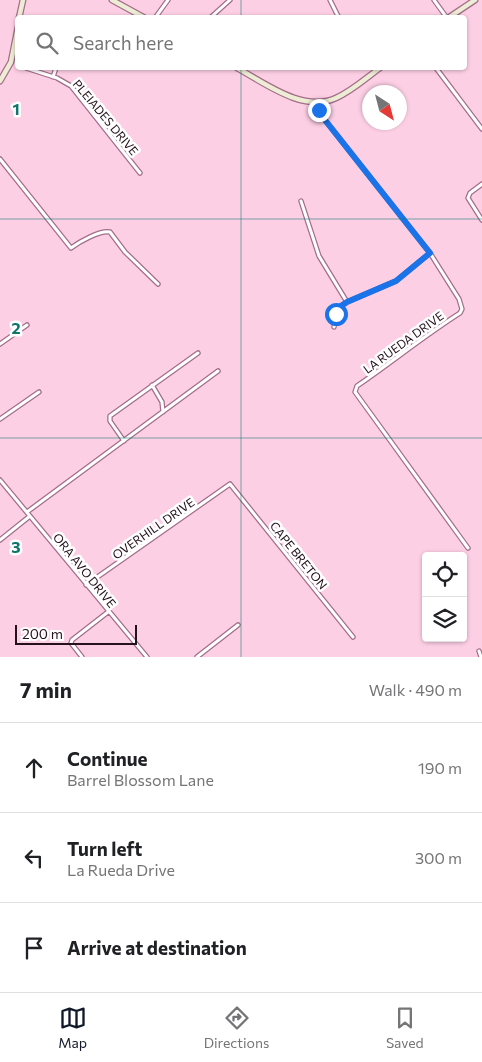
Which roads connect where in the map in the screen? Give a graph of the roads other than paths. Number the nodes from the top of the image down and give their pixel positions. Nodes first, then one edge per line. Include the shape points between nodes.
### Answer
1 (23, 0) edge
2 (112, 0) edge
3 (168, 0) edge
4 (230, 0) edge
5 (330, 0) edge
6 (434, 0) edge
7 (475, 0) edge
8 (20, 15) edge
9 (140, 15) edge
10 (157, 15) edge
11 (213, 15) edge
12 (338, 15) edge
13 (446, 15) edge
14 (452, 15) edge
15 (15, 40) edge
16 (10, 62) junction
17 (15, 63) edge
18 (33, 70) edge
19 (55, 70) edge
20 (241, 70) edge
21 (375, 70) edge
22 (437, 70) edge
23 (53, 76) junction
24 (0, 81) edge
25 (319, 103) junction
26 (482, 130) edge
27 (0, 159) edge
28 (140, 172) dead end
29 (482, 184) edge
30 (300, 201) dead end
31 (482, 220) edge
32 (430, 253) junction
33 (158, 284) dead end
34 (347, 302) junction
35 (27, 325) dead end
36 (334, 327) dead end
37 (0, 344) edge
38 (198, 352) dead end
39 (218, 371) dead end
40 (152, 385) junction
41 (39, 392) dead end
42 (163, 412) junction
43 (0, 419) edge
44 (124, 441) junction
45 (0, 480) edge
46 (230, 484) joint
47 (27, 512) junction
48 (30, 516) junction
49 (0, 540) edge
50 (468, 548) dead end
51 (86, 586) junction
52 (108, 612) junction
53 (238, 625) dead end
54 (353, 637) dead end
55 (479, 651) dead end
56 (82, 657) edge
57 (147, 657) edge
58 (197, 657) edge
59 (480, 657) edge

1 - 8 main road
2 - 9 main road
3 - 10 street
4 - 11 street
5 - 12 street
6 - 13 street
7 - 14 main road
15 - 16 main road
16 - 17 street
16 - 24 main road
18 - 23 street, PLEIADES DRIVE
19 - 23 street
20 - 25 main road via 304,102
21 - 25 main road via 335,98
22 - 26 street
23 - 28 street, PLEIADES DRIVE via 77,92
25 - 32 street, LA RUEDA DRIVE via 321,115
27 - 33 street via 71,248 110,232 125,252
29 - 31 street via 468,198
30 - 34 street via 319,256
32 - 34 street via 396,281
32 - 50 street, LA RUEDA DRIVE via 460,299 462,311 357,386 355,392
34 - 36 street via 338,308
35 - 37 street
38 - 40 street
39 - 42 street
40 - 42 street via 162,402
40 - 44 street via 110,416
41 - 43 street
42 - 44 street
44 - 47 street
45 - 47 street
46 - 51 street, OVERHILL DRIVE
46 - 54 street, CAPE BRETON
47 - 48 street, ORA AVO DRIVE
48 - 49 street
48 - 51 street, ORA AVO DRIVE
51 - 52 street, ORA AVO DRIVE
52 - 56 street via 72,640 73,647
52 - 57 street, ORA AVO DRIVE
53 - 58 street
55 - 59 street

